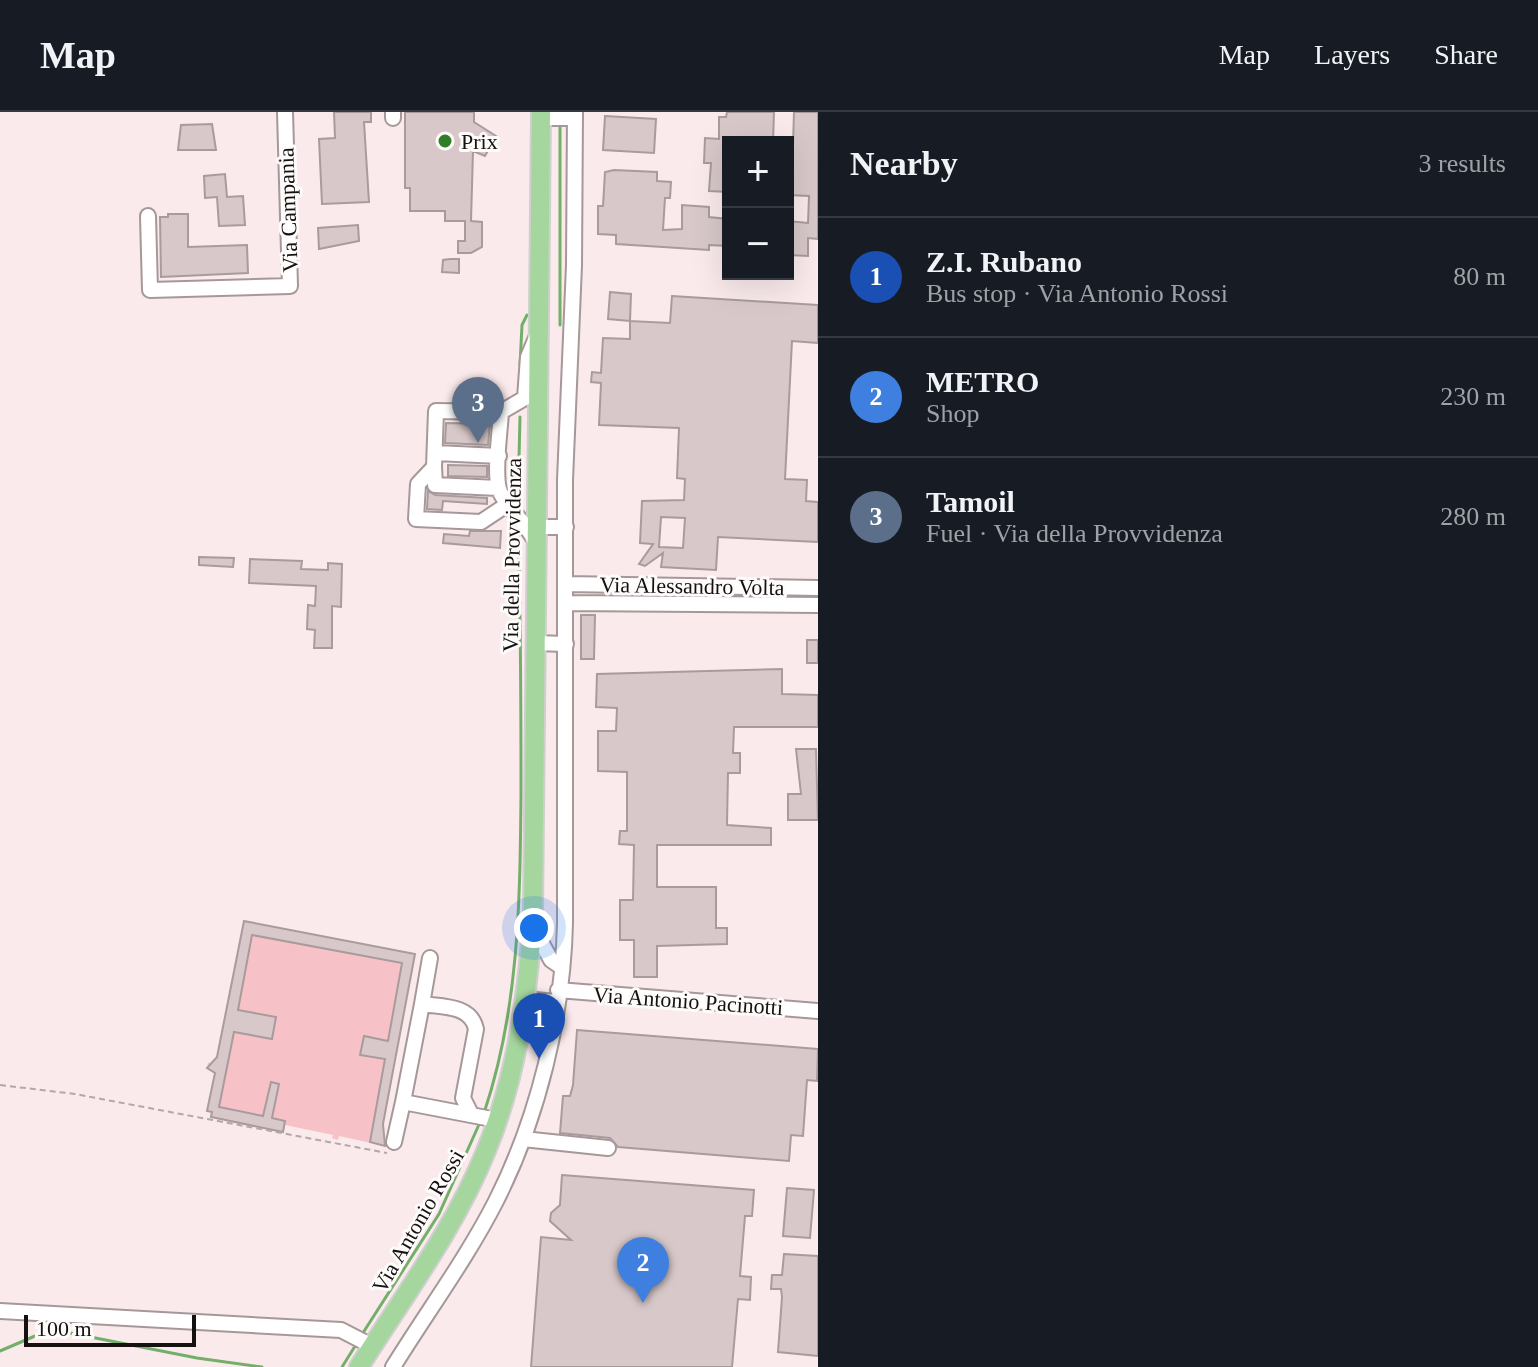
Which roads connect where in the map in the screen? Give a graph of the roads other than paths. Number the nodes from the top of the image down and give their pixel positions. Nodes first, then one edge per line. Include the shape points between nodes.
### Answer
1 (285, 112) edge
2 (541, 115) edge
3 (575, 115) edge
4 (148, 216) dead end
5 (539, 330) junction
6 (501, 412) junction
7 (499, 456) junction
8 (435, 460) junction
9 (498, 488) junction
10 (508, 504) junction
11 (566, 527) junction
12 (536, 534) junction
13 (566, 584) junction
14 (811, 588) edge
15 (566, 603) junction
16 (811, 605) edge
17 (535, 643) junction
18 (566, 644) junction
19 (533, 925) junction
20 (430, 958) dead end
21 (559, 967) junction
22 (528, 979) junction
23 (557, 996) junction
24 (526, 999) junction
25 (422, 1004) junction
26 (818, 1011) edge
27 (403, 1102) junction
28 (482, 1116) junction
29 (523, 1139) junction
30 (394, 1142) road end
31 (608, 1148) dead end
32 (0, 1311) edge
33 (363, 1341) junction
34 (359, 1367) edge
35 (393, 1367) edge

1 - 4 street, Via Campania via 290,286 150,290
2 - 3 street
2 - 5 main road, Via della Provvidenza
3 - 11 street
5 - 6 street via 528,357 525,398
5 - 12 main road, Via della Provvidenza
6 - 7 street
6 - 8 street via 436,411
7 - 8 street
7 - 9 street
8 - 9 street via 435,485
8 - 10 street via 418,484 416,519 481,522
9 - 10 street
10 - 12 street
11 - 12 street
11 - 13 street
12 - 17 main road, Via della Provvidenza
13 - 14 street, Via Alessandro Volta
13 - 15 street
14 - 16 street
15 - 16 street, Via Alessandro Volta
15 - 18 street
17 - 18 street
17 - 19 main road, Via della Provvidenza
18 - 21 street
19 - 21 street
19 - 22 main road, Via della Provvidenza
20 - 25 street
21 - 22 street
21 - 23 street
22 - 24 main road, Via della Provvidenza
23 - 24 street, Via Antonio Pacinotti
23 - 26 street, Via Antonio Pacinotti
23 - 29 street
24 - 28 main road, Via Antonio Rossi via 514,1061
25 - 27 street
25 - 28 street via 465,1011 474,1018 463,1098
27 - 28 street
27 - 30 street
28 - 33 main road, Via Antonio Rossi via 467,1192
29 - 31 street
29 - 35 street via 495,1203
32 - 33 street via 341,1330
33 - 34 main road, Via Antonio Rossi

